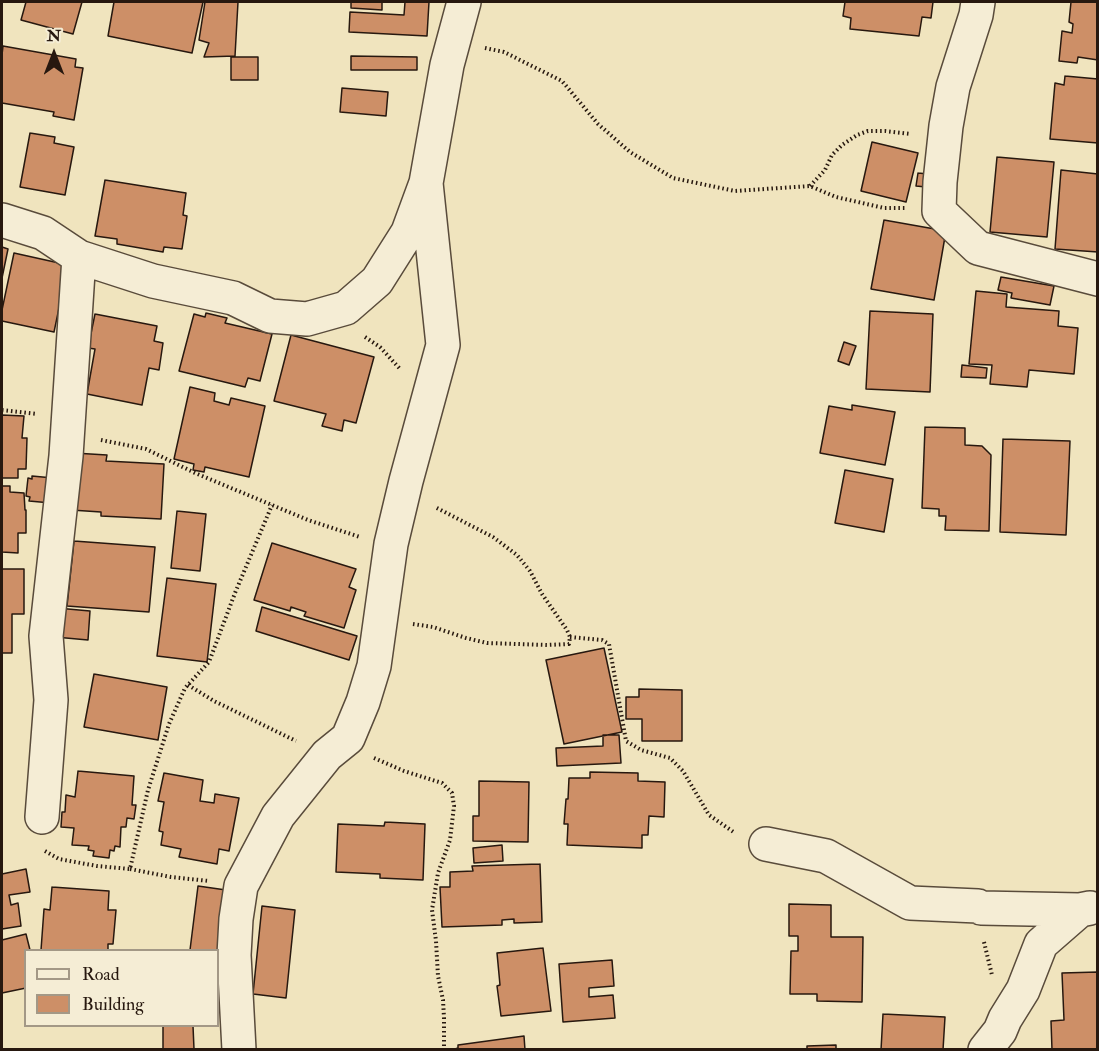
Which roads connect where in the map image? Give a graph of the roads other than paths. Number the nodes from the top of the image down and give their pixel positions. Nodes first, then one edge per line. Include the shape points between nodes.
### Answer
1 (464, 2) edge
2 (978, 2) edge
3 (426, 183) junction
4 (2, 220) edge
5 (79, 257) junction
6 (1098, 279) edge
7 (42, 817) road end
8 (766, 844) road end
9 (1089, 908) edge
10 (240, 1050) edge
11 (985, 1050) edge

1 - 3 street via 452,40
2 - 6 street via 953,87 939,211 978,248
3 - 5 street via 408,232 377,281 346,309 307,319 270,316 233,298 153,281
3 - 10 street via 443,345 391,544 374,666 363,702 337,746 278,816 241,886 234,954
4 - 5 street via 43,234
5 - 7 street via 66,456 46,636 51,700
8 - 9 street via 826,856 910,903 981,908
9 - 11 street via 1041,944 1023,990

